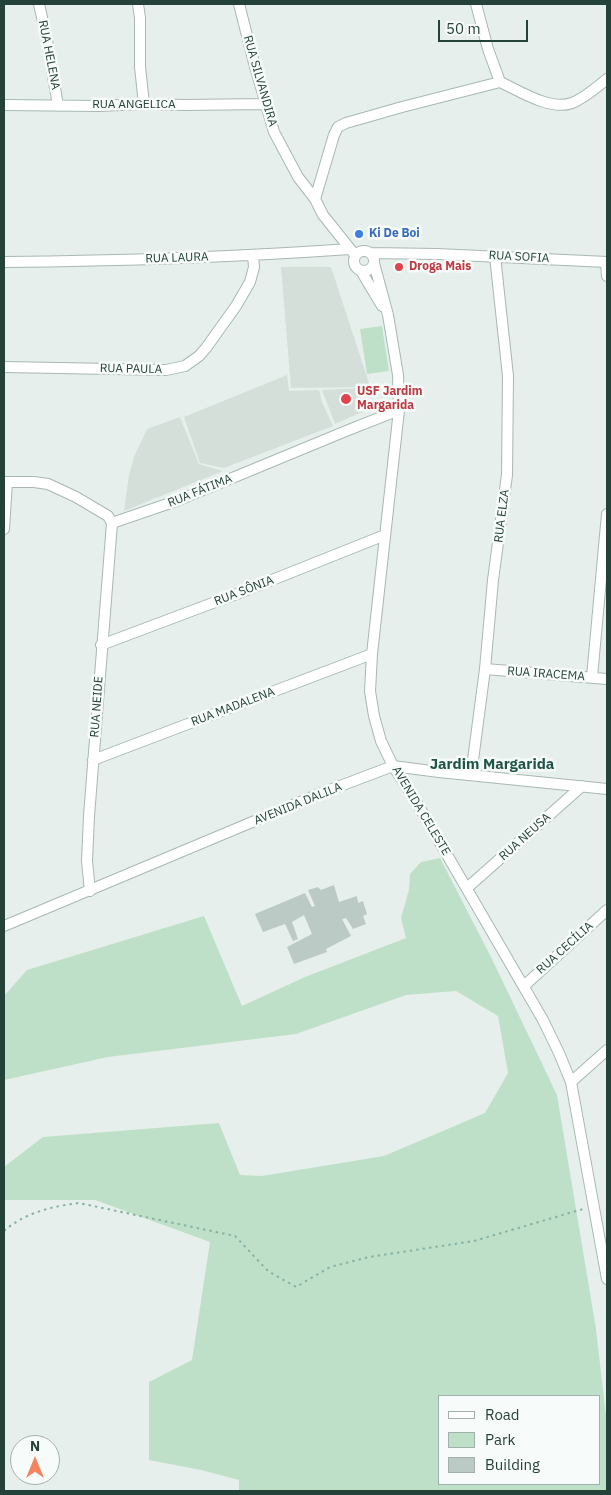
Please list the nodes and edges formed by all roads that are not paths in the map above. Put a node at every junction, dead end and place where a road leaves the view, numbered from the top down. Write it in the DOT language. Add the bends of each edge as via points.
graph roads {
  1 [pos="38,4"];
  2 [pos="138,4"];
  3 [pos="239,4"];
  4 [pos="476,4"];
  5 [pos="607,79"];
  6 [pos="500,82"];
  7 [pos="144,104"];
  8 [pos="265,104"];
  9 [pos="4,105"];
  10 [pos="58,106"];
  11 [pos="315,199"];
  12 [pos="353,252"];
  13 [pos="253,256"];
  14 [pos="495,256"];
  15 [pos="373,258"];
  16 [pos="4,262"];
  17 [pos="607,262"];
  18 [pos="361,271"];
  19 [pos="607,276"];
  20 [pos="388,315"];
  21 [pos="4,367"];
  22 [pos="399,410"];
  23 [pos="5,482"];
  24 [pos="607,514"];
  25 [pos="112,523"];
  26 [pos="4,529"];
  27 [pos="385,535"];
  28 [pos="101,645"];
  29 [pos="372,654"];
  30 [pos="485,669"];
  31 [pos="592,677"];
  32 [pos="607,679"];
  33 [pos="93,760"];
  34 [pos="393,766"];
  35 [pos="472,775"];
  36 [pos="582,786"];
  37 [pos="607,789"];
  38 [pos="467,888"];
  39 [pos="90,891"];
  40 [pos="607,910"];
  41 [pos="4,926"];
  42 [pos="524,986"];
  43 [pos="607,1050"];
  44 [pos="571,1082"];
  45 [pos="607,1279"];
  1 -- 10 [label="street, RUA HELENA"];
  2 -- 7 [label="street"];
  3 -- 8 [label="street, RUA SILVANDIRA"];
  4 -- 6 [label="street"];
  5 -- 6 [label="street" via="573,103 562,105 536,99"];
  6 -- 11 [label="street" via="346,122 338,127"];
  7 -- 8 [label="street, RUA ANGELICA"];
  7 -- 10 [label="street, RUA ANGELICA"];
  8 -- 11 [label="street, RUA SILVANDIRA" via="274,132 298,177"];
  9 -- 10 [label="street, RUA ANGELICA"];
  11 -- 12 [label="street, RUA SILVANDIRA"];
  12 -- 13 [label="street, RUA LAURA"];
  12 -- 15 [label="street" via="365,250"];
  12 -- 18 [label="street" via="354,265"];
  13 -- 16 [label="street, RUA LAURA"];
  13 -- 21 [label="street, RUA PAULA" via="250,282 236,306 199,356 185,366 166,370"];
  14 -- 15 [label="street, RUA SOFIA" via="437,254"];
  14 -- 17 [label="street, RUA SOFIA"];
  14 -- 30 [label="street, RUA ELZA" via="508,376 507,475"];
  15 -- 18 [label="street" via="370,269"];
  15 -- 20 [label="street, AVENIDA CELESTE"];
  17 -- 19 [label="street"];
  18 -- 20 [label="street, AVENIDA CELESTE"];
  20 -- 22 [label="street, AVENIDA CELESTE" via="398,375"];
  22 -- 25 [label="street, RUA FÁTIMA" via="179,500"];
  22 -- 27 [label="street, AVENIDA CELESTE"];
  23 -- 25 [label="street" via="48,484 108,516"];
  23 -- 26 [label="street"];
  24 -- 31 [label="street"];
  25 -- 28 [label="street, RUA NEIDE"];
  27 -- 28 [label="street, RUA SÔNIA"];
  27 -- 29 [label="street, AVENIDA CELESTE"];
  28 -- 33 [label="street, RUA NEIDE"];
  29 -- 33 [label="street, RUA MADALENA"];
  29 -- 34 [label="street, AVENIDA CELESTE" via="370,691 374,716"];
  30 -- 31 [label="street, RUA IRACEMA"];
  30 -- 35 [label="street, RUA ELZA"];
  31 -- 32 [label="street, RUA IRACEMA"];
  33 -- 39 [label="street, RUA NEIDE" via="87,844"];
  34 -- 35 [label="street, AVENIDA DALILA"];
  34 -- 38 [label="street, AVENIDA CELESTE"];
  34 -- 39 [label="street, AVENIDA DALILA"];
  35 -- 36 [label="street, AVENIDA DALILA"];
  36 -- 37 [label="street, AVENIDA DALILA"];
  36 -- 38 [label="street, RUA NEUSA"];
  38 -- 42 [label="street, AVENIDA CELESTE"];
  39 -- 41 [label="street, AVENIDA DALILA"];
  40 -- 42 [label="street, RUA CECÍLIA"];
  42 -- 44 [label="street, AVENIDA CELESTE"];
  43 -- 44 [label="street"];
  44 -- 45 [label="street, AVENIDA CELESTE"];
}
